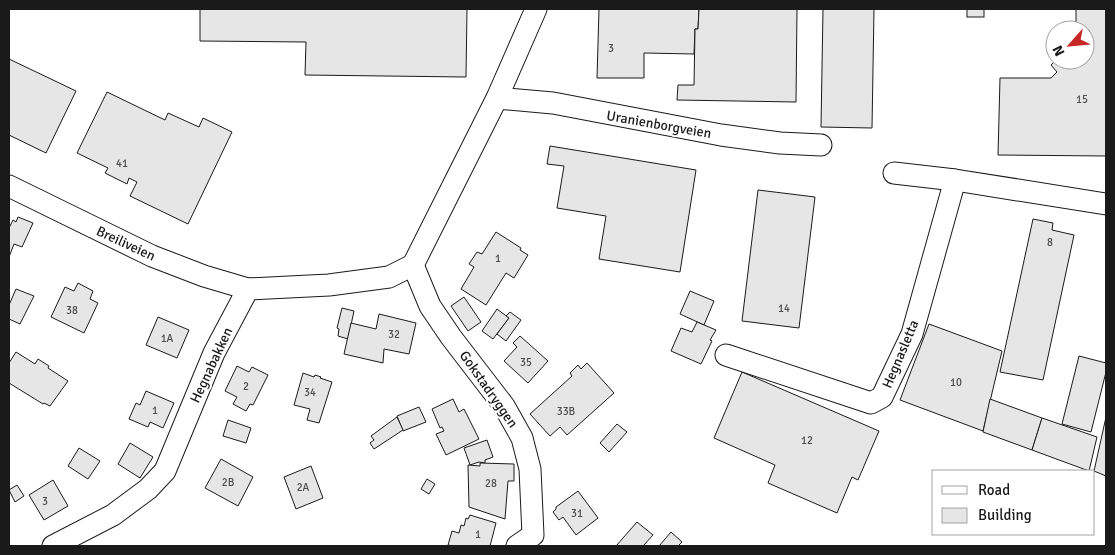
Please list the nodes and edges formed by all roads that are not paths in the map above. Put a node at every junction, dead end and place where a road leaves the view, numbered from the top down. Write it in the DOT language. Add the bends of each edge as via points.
graph roads {
  1 [pos="536,9"];
  2 [pos="497,98"];
  3 [pos="821,145"];
  4 [pos="894,172"];
  5 [pos="955,180"];
  6 [pos="9,186"];
  7 [pos="1106,204"];
  8 [pos="412,266"];
  9 [pos="248,289"];
  10 [pos="726,355"];
  11 [pos="531,542"];
  12 [pos="53,546"];
  1 -- 2 [label="street"];
  2 -- 3 [label="street, Uranienborgveien" via="553,103 721,135"];
  2 -- 8 [label="street"];
  4 -- 5 [label="street"];
  5 -- 7 [label="street"];
  5 -- 10 [label="street, Hegnasletta" via="912,334 882,397 871,403"];
  6 -- 9 [label="street, Breiliveien" via="152,256"];
  8 -- 9 [label="street" via="389,277 329,285"];
  8 -- 11 [label="street, Gokstadryggen" via="430,306 504,406 522,438 530,469"];
  9 -- 12 [label="street, Hegnabakken" via="214,353 165,471 113,515"];
}
